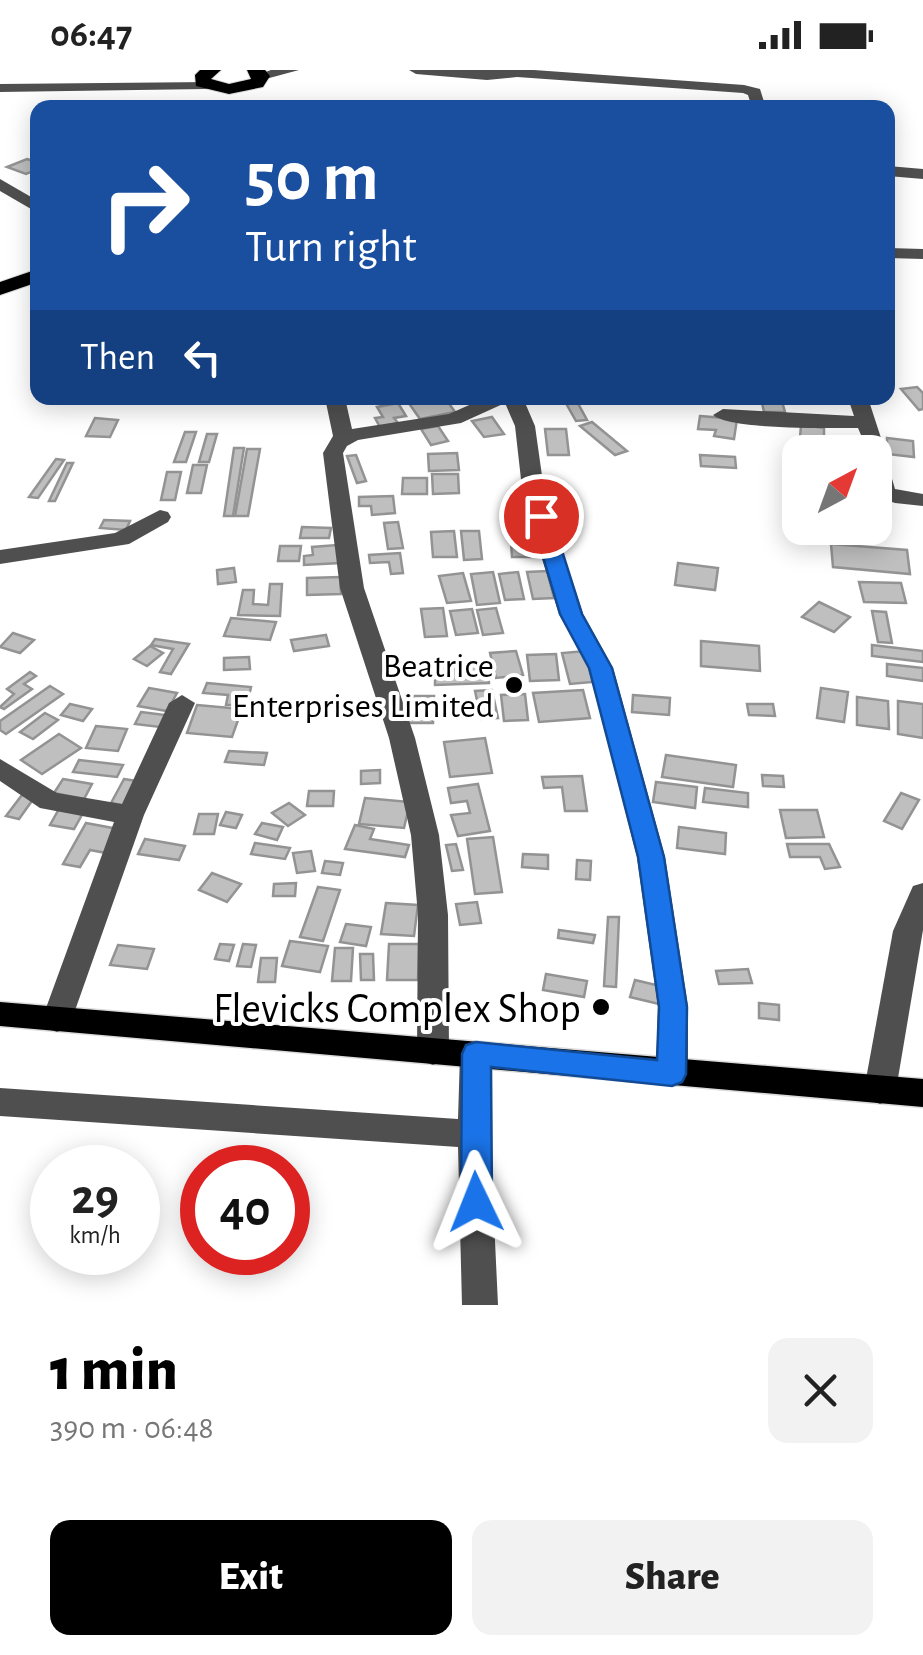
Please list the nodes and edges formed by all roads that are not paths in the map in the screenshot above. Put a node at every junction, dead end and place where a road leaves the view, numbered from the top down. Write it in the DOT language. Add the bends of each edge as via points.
graph roads {
  1 [pos="287,70"];
  2 [pos="416,70"];
  3 [pos="255,77"];
  4 [pos="213,81"];
  5 [pos="0,88"];
  6 [pos="758,100"];
  7 [pos="895,172"];
  8 [pos="923,174"];
  9 [pos="0,184"];
  10 [pos="0,199"];
  11 [pos="30,204"];
  12 [pos="30,205"];
  13 [pos="895,253"];
  14 [pos="923,254"];
  15 [pos="30,277"];
  16 [pos="0,289"];
  17 [pos="30,292"];
  18 [pos="0,304"];
  19 [pos="337,405"];
  20 [pos="485,405"];
  21 [pos="516,405"];
  22 [pos="860,405"];
  23 [pos="723,414"];
  24 [pos="866,422"];
  25 [pos="870,435"];
  26 [pos="344,438"];
  27 [pos="892,496"];
  28 [pos="923,500"];
  29 [pos="160,517"];
  30 [pos="0,557"];
  31 [pos="182,703"];
  32 [pos="0,768"];
  33 [pos="130,815"];
  34 [pos="923,894"];
  35 [pos="0,1014"];
  36 [pos="57,1019"];
  37 [pos="434,1052"];
  38 [pos="476,1054"];
  39 [pos="672,1074"];
  40 [pos="880,1090"];
  41 [pos="923,1093"];
  42 [pos="0,1102"];
  43 [pos="474,1134"];
  44 [pos="480,1305"];
  1 -- 3 [label="street"];
  2 -- 6 [label="street" via="738,88 755,92"];
  3 -- 4 [label="highway"];
  4 -- 5 [label="street"];
  7 -- 8 [label="street"];
  9 -- 11 [label="street"];
  10 -- 12 [label="street"];
  13 -- 14 [label="street"];
  15 -- 16 [label="highway"];
  17 -- 18 [label="highway"];
  19 -- 26 [label="street"];
  20 -- 26 [label="street" via="454,419"];
  21 -- 39 [label="street" via="534,497 571,614 600,668 651,857 673,1007"];
  22 -- 24 [label="street"];
  23 -- 24 [label="street"];
  24 -- 25 [label="street"];
  26 -- 37 [label="street" via="333,453 352,588 426,835"];
  27 -- 28 [label="street"];
  29 -- 30 [label="street" via="121,539"];
  31 -- 33 [label="street"];
  32 -- 33 [label="street" via="50,801"];
  33 -- 36 [label="street"];
  34 -- 40 [label="street" via="908,931"];
  35 -- 36 [label="main road"];
  36 -- 37 [label="main road"];
  37 -- 38 [label="main road"];
  38 -- 39 [label="main road"];
  38 -- 43 [label="street"];
  39 -- 40 [label="main road"];
  40 -- 41 [label="main road"];
  42 -- 43 [label="street"];
  43 -- 44 [label="street"];
}
